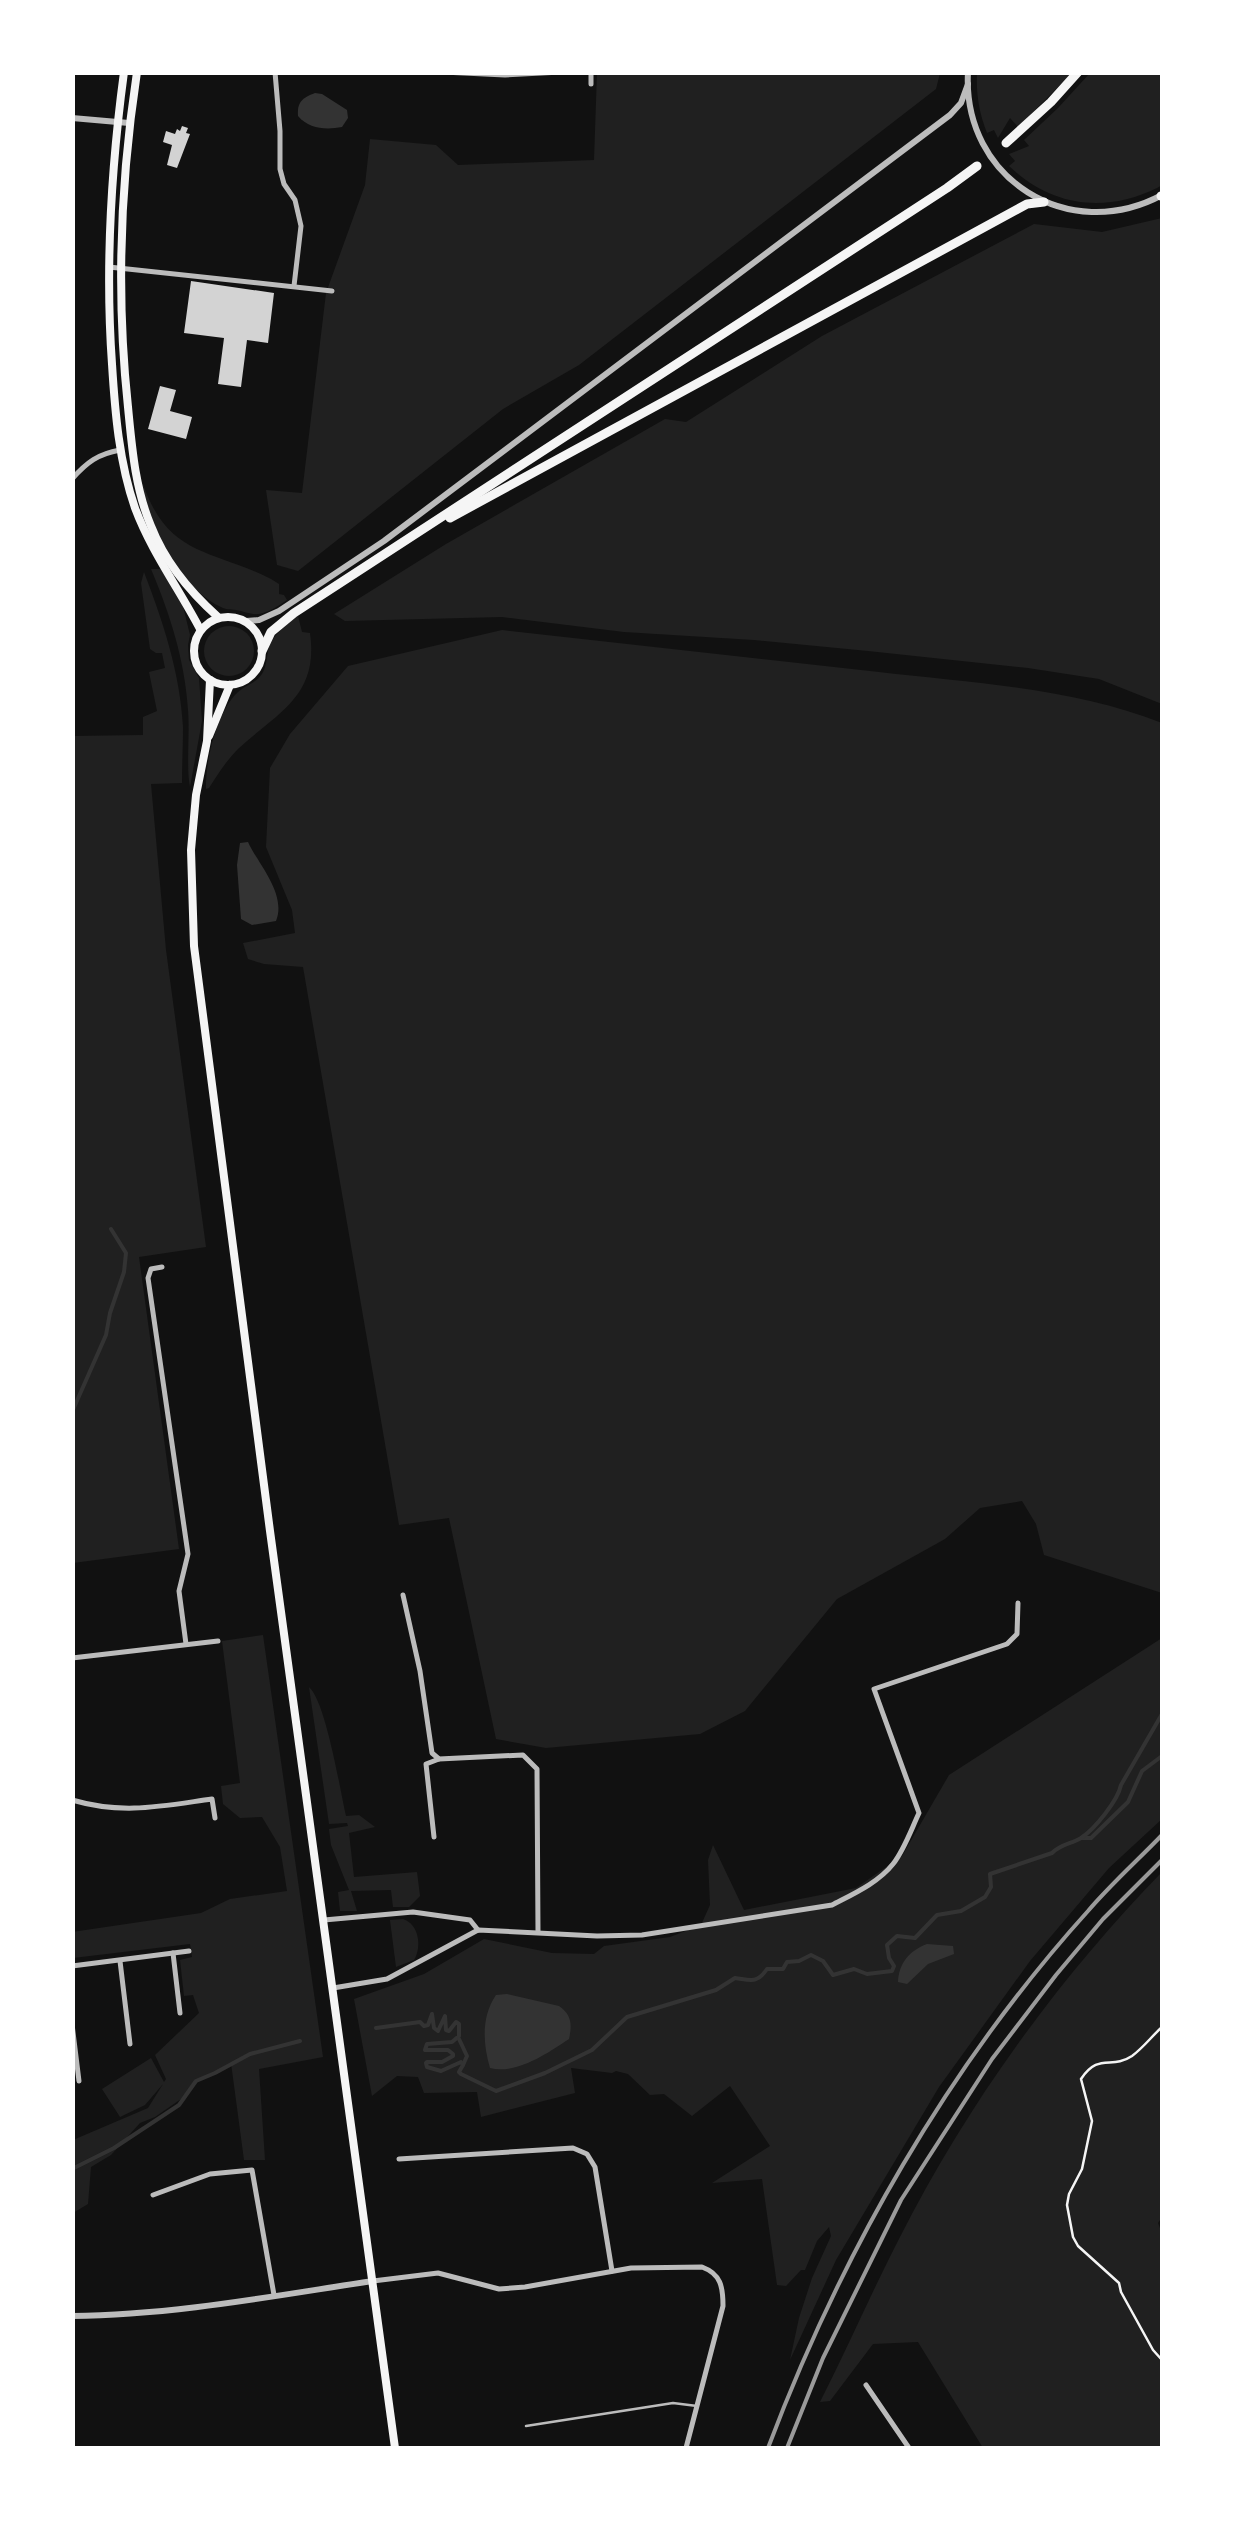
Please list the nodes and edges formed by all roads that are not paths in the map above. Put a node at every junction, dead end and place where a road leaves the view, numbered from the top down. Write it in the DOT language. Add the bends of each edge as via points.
graph roads {
  1 [pos="124,72"];
  2 [pos="137,72"];
  3 [pos="275,72"];
  4 [pos="443,72"];
  5 [pos="561,72"];
  6 [pos="591,72"];
  7 [pos="968,72"];
  8 [pos="1078,72"];
  9 [pos="592,84"];
  10 [pos="968,84"];
  11 [pos="72,118"];
  12 [pos="118,122"];
  13 [pos="129,123"];
  14 [pos="1006,143"];
  15 [pos="976,166"];
  16 [pos="1162,196"];
  17 [pos="1044,202"];
  18 [pos="109,267"];
  19 [pos="120,268"];
  20 [pos="294,286"];
  21 [pos="332,291"];
  22 [pos="132,448"];
  23 [pos="120,450"];
  24 [pos="72,479"];
  25 [pos="390,550"];
  26 [pos="218,617"];
  27 [pos="246,621"];
  28 [pos="200,629"];
  29 [pos="262,651"];
  30 [pos="210,680"];
  31 [pos="230,685"];
  32 [pos="206,741"];
  33 [pos="162,1267"];
  34 [pos="403,1594"];
  35 [pos="1018,1603"];
  36 [pos="218,1641"];
  37 [pos="186,1644"];
  38 [pos="72,1658"];
  39 [pos="439,1759"];
  40 [pos="72,1800"];
  41 [pos="215,1818"];
  42 [pos="434,1837"];
  43 [pos="324,1920"];
  44 [pos="478,1930"];
  45 [pos="538,1932"];
  46 [pos="189,1951"];
  47 [pos="173,1953"];
  48 [pos="120,1961"];
  49 [pos="72,1966"];
  50 [pos="333,1988"];
  51 [pos="180,2013"];
  52 [pos="72,2024"];
  53 [pos="130,2044"];
  54 [pos="78,2081"];
  55 [pos="399,2159"];
  56 [pos="153,2195"];
  57 [pos="612,2271"];
  58 [pos="372,2281"];
  59 [pos="274,2296"];
  60 [pos="72,2316"];
  61 [pos="866,2386"];
  62 [pos="698,2406"];
  63 [pos="526,2426"];
  64 [pos="395,2448"];
  65 [pos="686,2448"];
  66 [pos="909,2448"];
  1 -- 12 [label="main road"];
  2 -- 13 [label="main road"];
  3 -- 20 [label="street" via="280,169 301,226"];
  4 -- 5 [label="street"];
  6 -- 9 [label="street"];
  7 -- 10 [label="street"];
  8 -- 14 [label="highway"];
  10 -- 17 [label="street" via="985,148 1010,180"];
  10 -- 27 [label="street" via="950,116 384,541 278,610"];
  11 -- 12 [label="street"];
  12 -- 13 [label="street"];
  12 -- 18 [label="main road"];
  13 -- 19 [label="main road"];
  15 -- 25 [label="highway"];
  16 -- 17 [label="street" via="1109,212"];
  17 -- 25 [label="highway" via="1026,204"];
  18 -- 19 [label="street"];
  18 -- 23 [label="main road"];
  19 -- 20 [label="street"];
  19 -- 22 [label="main road"];
  20 -- 21 [label="street"];
  22 -- 23 [label="main road"];
  22 -- 26 [label="main road" via="152,529 184,582"];
  23 -- 24 [label="street" via="97,456"];
  23 -- 28 [label="main road" via="149,540"];
  25 -- 29 [label="highway" via="277,626"];
  26 -- 27 [label="main road"];
  26 -- 28 [label="main road"];
  27 -- 29 [label="main road"];
  28 -- 30 [label="main road" via="194,657"];
  29 -- 31 [label="main road" via="253,674"];
  30 -- 31 [label="main road"];
  30 -- 32 [label="main road"];
  31 -- 32 [label="main road"];
  32 -- 43 [label="main road" via="191,850 194,946"];
  33 -- 37 [label="street" via="151,1268 148,1278 188,1554 179,1591"];
  34 -- 39 [label="street" via="432,1752"];
  35 -- 45 [label="street" via="1017,1634 1007,1644 874,1689 919,1813 894,1863 877,1880 832,1905 664,1933"];
  36 -- 37 [label="street"];
  37 -- 38 [label="street"];
  39 -- 42 [label="street" via="426,1764"];
  39 -- 45 [label="street" via="523,1755 537,1769"];
  40 -- 41 [label="street" via="138,1810 212,1799"];
  43 -- 44 [label="street" via="413,1912 470,1920"];
  43 -- 50 [label="main road"];
  44 -- 45 [label="street"];
  44 -- 50 [label="street" via="386,1979"];
  46 -- 47 [label="street"];
  47 -- 48 [label="street"];
  47 -- 51 [label="street"];
  48 -- 49 [label="street"];
  48 -- 53 [label="street"];
  50 -- 58 [label="main road"];
  52 -- 54 [label="street"];
  55 -- 57 [label="street" via="580,2150 592,2159"];
  56 -- 59 [label="street" via="210,2174 252,2170"];
  57 -- 58 [label="street" via="512,2288 438,2273"];
  57 -- 62 [label="street" via="702,2267 721,2281 722,2307"];
  58 -- 59 [label="street"];
  58 -- 64 [label="main road"];
  59 -- 60 [label="street" via="146,2314"];
  61 -- 66 [label="street"];
  62 -- 63 [label="lane" via="673,2403"];
  62 -- 65 [label="street"];
}
